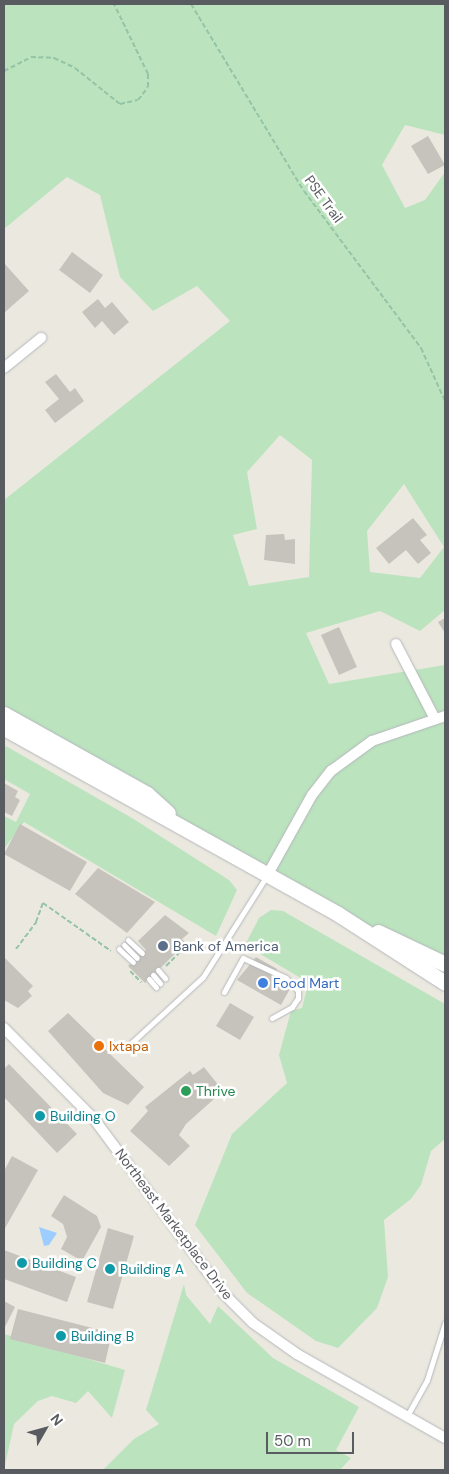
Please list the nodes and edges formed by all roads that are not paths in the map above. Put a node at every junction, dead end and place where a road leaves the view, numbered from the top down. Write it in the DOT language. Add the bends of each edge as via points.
graph roads {
  1 [pos="41,338"];
  2 [pos="4,368"];
  3 [pos="396,644"];
  4 [pos="4,714"];
  5 [pos="445,716"];
  6 [pos="434,717"];
  7 [pos="4,728"];
  8 [pos="182,825"];
  9 [pos="268,874"];
  10 [pos="338,914"];
  11 [pos="128,940"];
  12 [pos="122,947"];
  13 [pos="142,953"];
  14 [pos="135,960"];
  15 [pos="445,964"];
  16 [pos="159,971"];
  17 [pos="151,978"];
  18 [pos="165,978"];
  19 [pos="445,982"];
  20 [pos="158,985"];
  21 [pos="224,992"];
  22 [pos="272,1018"];
  23 [pos="4,1028"];
  24 [pos="130,1045"];
  25 [pos="445,1323"];
  26 [pos="407,1417"];
  27 [pos="445,1438"];
  1 -- 2 [label="street"];
  3 -- 6 [label="street"];
  4 -- 8 [label="main road" via="146,794"];
  5 -- 6 [label="street"];
  6 -- 9 [label="street" via="372,741 331,771 312,795"];
  7 -- 8 [label="main road"];
  8 -- 9 [label="main road"];
  9 -- 10 [label="main road"];
  9 -- 24 [label="lane" via="208,970"];
  10 -- 15 [label="main road"];
  10 -- 19 [label="main road"];
  11 -- 13 [label="lane"];
  12 -- 14 [label="lane"];
  16 -- 18 [label="lane"];
  17 -- 20 [label="lane"];
  21 -- 22 [label="lane" via="243,958 286,978 298,991 298,998 292,1007"];
  23 -- 26 [label="street, Northeast Marketplace Drive" via="94,1120 224,1294 253,1323 297,1354"];
  25 -- 26 [label="lane" via="427,1380"];
  26 -- 27 [label="street, Northeast Marketplace Drive"];
}
